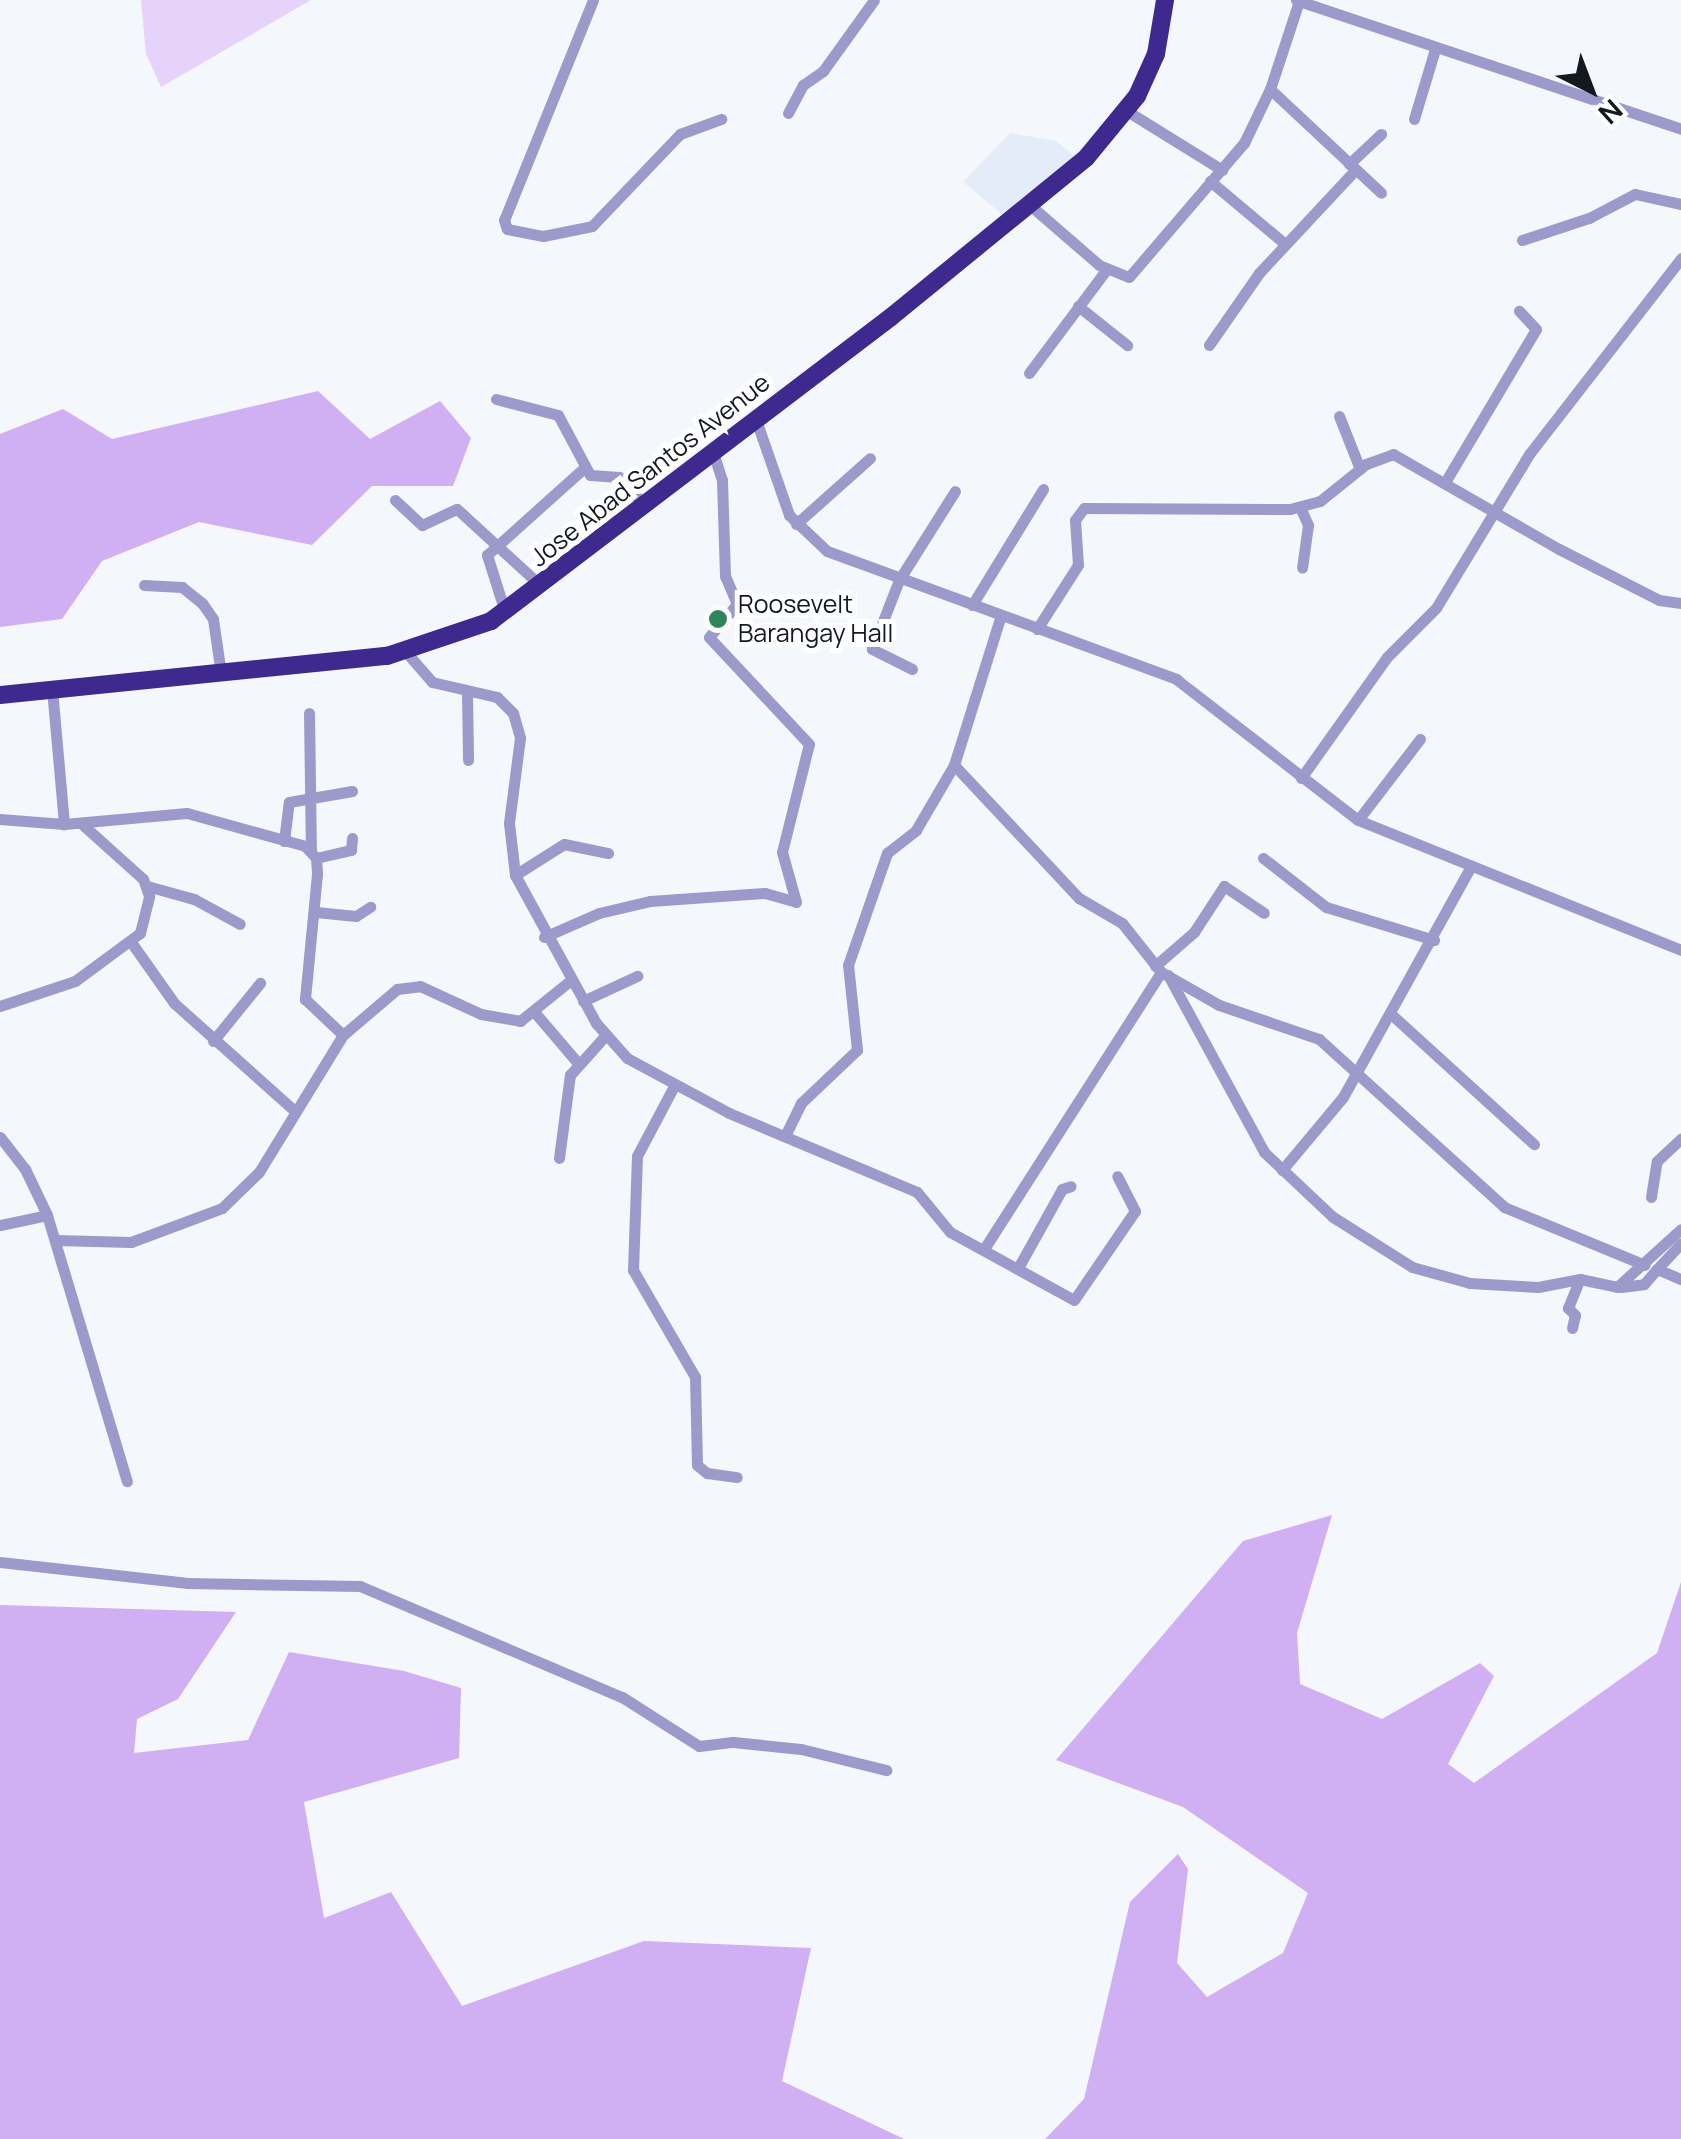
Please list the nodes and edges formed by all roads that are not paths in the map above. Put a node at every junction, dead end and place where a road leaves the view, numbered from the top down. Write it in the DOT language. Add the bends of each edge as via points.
graph roads {
  1 [pos="593,0"];
  2 [pos="874,0"];
  3 [pos="1165,0"];
  4 [pos="1297,0"];
  5 [pos="1434,48"];
  6 [pos="1270,89"];
  7 [pos="1127,112"];
  8 [pos="788,113"];
  9 [pos="721,119"];
  10 [pos="1414,120"];
  11 [pos="1681,129"];
  12 [pos="1380,134"];
  13 [pos="1352,167"];
  14 [pos="1222,170"];
  15 [pos="1210,181"];
  16 [pos="1381,193"];
  17 [pos="1681,204"];
  18 [pos="1031,206"];
  19 [pos="1522,240"];
  20 [pos="1284,244"];
  21 [pos="1681,258"];
  22 [pos="1106,270"];
  23 [pos="1078,306"];
  24 [pos="1519,311"];
  25 [pos="1127,345"];
  26 [pos="1209,345"];
  27 [pos="1029,372"];
  28 [pos="496,399"];
  29 [pos="1339,416"];
  30 [pos="756,420"];
  31 [pos="713,453"];
  32 [pos="870,458"];
  33 [pos="585,467"];
  34 [pos="1360,468"];
  35 [pos="1447,480"];
  36 [pos="1043,489"];
  37 [pos="956,491"];
  38 [pos="395,500"];
  39 [pos="645,506"];
  40 [pos="1300,507"];
  41 [pos="1496,510"];
  42 [pos="796,524"];
  43 [pos="498,545"];
  44 [pos="1302,568"];
  45 [pos="899,580"];
  46 [pos="144,584"];
  47 [pos="540,586"];
  48 [pos="1681,603"];
  49 [pos="972,605"];
  50 [pos="505,612"];
  51 [pos="1001,615"];
  52 [pos="1037,630"];
  53 [pos="406,652"];
  54 [pos="912,669"];
  55 [pos="221,674"];
  56 [pos="52,689"];
  57 [pos="467,693"];
  58 [pos="0,695"];
  59 [pos="310,713"];
  60 [pos="1420,739"];
  61 [pos="468,760"];
  62 [pos="954,765"];
  63 [pos="1301,778"];
  64 [pos="352,791"];
  65 [pos="314,798"];
  66 [pos="0,819"];
  67 [pos="1358,820"];
  68 [pos="64,824"];
  69 [pos="82,824"];
  70 [pos="352,838"];
  71 [pos="284,841"];
  72 [pos="608,853"];
  73 [pos="314,854"];
  74 [pos="1263,858"];
  75 [pos="1472,866"];
  76 [pos="516,875"];
  77 [pos="147,886"];
  78 [pos="370,907"];
  79 [pos="316,912"];
  80 [pos="1264,913"];
  81 [pos="240,924"];
  82 [pos="544,937"];
  83 [pos="1434,940"];
  84 [pos="131,942"];
  85 [pos="1681,950"];
  86 [pos="1162,971"];
  87 [pos="638,976"];
  88 [pos="570,980"];
  89 [pos="260,983"];
  90 [pos="583,1001"];
  91 [pos="0,1006"];
  92 [pos="536,1014"];
  93 [pos="1392,1015"];
  94 [pos="343,1035"];
  95 [pos="605,1036"];
  96 [pos="212,1041"];
  97 [pos="577,1062"];
  98 [pos="1358,1071"];
  99 [pos="674,1086"];
  100 [pos="296,1111"];
  101 [pos="785,1136"];
  102 [pos="0,1137"];
  103 [pos="1681,1139"];
  104 [pos="1534,1144"];
  105 [pos="559,1158"];
  106 [pos="1282,1170"];
  107 [pos="1116,1176"];
  108 [pos="1071,1186"];
  109 [pos="1651,1197"];
  110 [pos="46,1216"];
  111 [pos="0,1224"];
  112 [pos="1681,1229"];
  113 [pos="56,1240"];
  114 [pos="1681,1243"];
  115 [pos="984,1249"];
  116 [pos="1651,1267"];
  117 [pos="1018,1268"];
  118 [pos="1681,1278"];
  119 [pos="1580,1280"];
  120 [pos="1572,1328"];
  121 [pos="737,1477"];
  122 [pos="127,1481"];
  123 [pos="0,1562"];
  124 [pos="886,1770"];
  1 -- 9 [label="street" via="504,220 507,229 543,236 592,226 680,134"];
  2 -- 8 [label="street" via="823,71 803,85"];
  3 -- 7 [label="highway, Jose Abad Santos Avenue" via="1156,54"];
  4 -- 5 [label="street"];
  4 -- 6 [label="street"];
  5 -- 10 [label="street"];
  5 -- 11 [label="street"];
  6 -- 13 [label="street"];
  6 -- 14 [label="street" via="1244,144"];
  7 -- 14 [label="street"];
  7 -- 18 [label="highway, Jose Abad Santos Avenue"];
  12 -- 13 [label="street"];
  13 -- 16 [label="street"];
  13 -- 20 [label="street"];
  14 -- 15 [label="street"];
  15 -- 20 [label="street"];
  15 -- 22 [label="street" via="1129,277"];
  17 -- 19 [label="street" via="1635,194"];
  18 -- 22 [label="street"];
  18 -- 30 [label="highway, Jose Abad Santos Avenue"];
  20 -- 26 [label="street"];
  21 -- 41 [label="street" via="1540,439"];
  22 -- 23 [label="street"];
  23 -- 25 [label="street"];
  23 -- 27 [label="street"];
  24 -- 35 [label="street" via="1536,329"];
  28 -- 33 [label="street" via="558,415"];
  29 -- 34 [label="street"];
  30 -- 31 [label="highway, Jose Abad Santos Avenue"];
  30 -- 42 [label="street"];
  31 -- 39 [label="highway, Jose Abad Santos Avenue"];
  31 -- 82 [label="street" via="722,480 725,576 737,604 709,637 809,744 782,852 796,902 765,893 650,901 583,918"];
  32 -- 42 [label="street"];
  33 -- 39 [label="street" via="593,478 624,480"];
  33 -- 43 [label="street"];
  34 -- 35 [label="street" via="1393,454"];
  34 -- 40 [label="street" via="1330,495"];
  35 -- 41 [label="street"];
  36 -- 49 [label="street"];
  37 -- 45 [label="street"];
  38 -- 43 [label="street" via="422,526 454,508"];
  39 -- 47 [label="highway, Jose Abad Santos Avenue"];
  40 -- 44 [label="street" via="1308,525"];
  40 -- 52 [label="street" via="1084,508 1076,520 1078,566"];
  41 -- 48 [label="street" via="1659,600"];
  41 -- 63 [label="street" via="1436,608 1388,657"];
  42 -- 45 [label="street" via="827,552"];
  43 -- 47 [label="street"];
  43 -- 50 [label="street" via="488,563"];
  45 -- 49 [label="street"];
  45 -- 54 [label="street" via="873,653"];
  46 -- 55 [label="street" via="182,588 209,611"];
  47 -- 50 [label="highway, Jose Abad Santos Avenue"];
  49 -- 51 [label="street"];
  50 -- 53 [label="highway, Jose Abad Santos Avenue"];
  51 -- 52 [label="street"];
  51 -- 62 [label="street"];
  52 -- 63 [label="street" via="1176,680"];
  53 -- 55 [label="highway, Jose Abad Santos Avenue"];
  53 -- 57 [label="street" via="420,675"];
  55 -- 56 [label="highway, Jose Abad Santos Avenue"];
  56 -- 58 [label="highway, Jose Abad Santos Avenue"];
  56 -- 68 [label="street"];
  57 -- 61 [label="street"];
  57 -- 76 [label="street" via="497,697 519,726 508,823"];
  59 -- 65 [label="street"];
  60 -- 67 [label="street"];
  62 -- 86 [label="street" via="1079,898 1122,922"];
  62 -- 101 [label="street" via="916,830 888,854 848,965 857,1050 802,1103"];
  63 -- 67 [label="street"];
  64 -- 65 [label="street"];
  65 -- 71 [label="street" via="289,802"];
  65 -- 73 [label="street"];
  66 -- 68 [label="street"];
  67 -- 75 [label="street"];
  68 -- 69 [label="street"];
  69 -- 71 [label="street" via="187,813"];
  69 -- 77 [label="street" via="121,853"];
  70 -- 73 [label="street" via="351,850"];
  71 -- 73 [label="street"];
  72 -- 76 [label="street" via="564,844"];
  73 -- 79 [label="street"];
  74 -- 83 [label="street" via="1326,907"];
  75 -- 83 [label="street"];
  75 -- 85 [label="street"];
  76 -- 82 [label="street"];
  77 -- 81 [label="street" via="194,898"];
  77 -- 84 [label="street" via="145,918"];
  78 -- 79 [label="street" via="356,916"];
  79 -- 94 [label="street" via="305,999"];
  80 -- 86 [label="street" via="1224,886"];
  82 -- 88 [label="street"];
  83 -- 93 [label="street"];
  84 -- 91 [label="street" via="75,981"];
  84 -- 96 [label="street" via="165,993"];
  86 -- 98 [label="street" via="1219,1005 1319,1039"];
  86 -- 106 [label="street" via="1234,1088 1255,1140"];
  86 -- 115 [label="street"];
  87 -- 90 [label="street"];
  88 -- 90 [label="street"];
  88 -- 92 [label="street"];
  89 -- 96 [label="street"];
  90 -- 95 [label="street"];
  92 -- 94 [label="street" via="496,1019 410,985 388,995"];
  92 -- 97 [label="street"];
  93 -- 98 [label="street"];
  93 -- 104 [label="street"];
  94 -- 100 [label="street"];
  95 -- 97 [label="street"];
  95 -- 99 [label="street"];
  96 -- 100 [label="street"];
  97 -- 105 [label="street"];
  98 -- 106 [label="street"];
  98 -- 116 [label="street" via="1504,1207"];
  99 -- 101 [label="street"];
  99 -- 121 [label="street" via="636,1156 633,1270 695,1377 697,1465 707,1474"];
  100 -- 113 [label="street" via="247,1188 222,1208 132,1242"];
  101 -- 115 [label="street" via="917,1192 943,1227"];
  102 -- 110 [label="street" via="25,1168"];
  103 -- 109 [label="street" via="1657,1161"];
  106 -- 119 [label="street" via="1333,1217 1433,1276 1538,1286"];
  107 -- 117 [label="street" via="1136,1211 1078,1300"];
  108 -- 117 [label="street" via="1062,1189"];
  110 -- 111 [label="street"];
  110 -- 113 [label="street"];
  112 -- 116 [label="street"];
  113 -- 122 [label="street"];
  114 -- 116 [label="street"];
  115 -- 117 [label="street"];
  116 -- 118 [label="street"];
  116 -- 119 [label="street" via="1617,1287"];
  119 -- 120 [label="street" via="1568,1308 1575,1314"];
  123 -- 124 [label="street" via="188,1582 360,1586 622,1697 699,1746 801,1749"];
}
